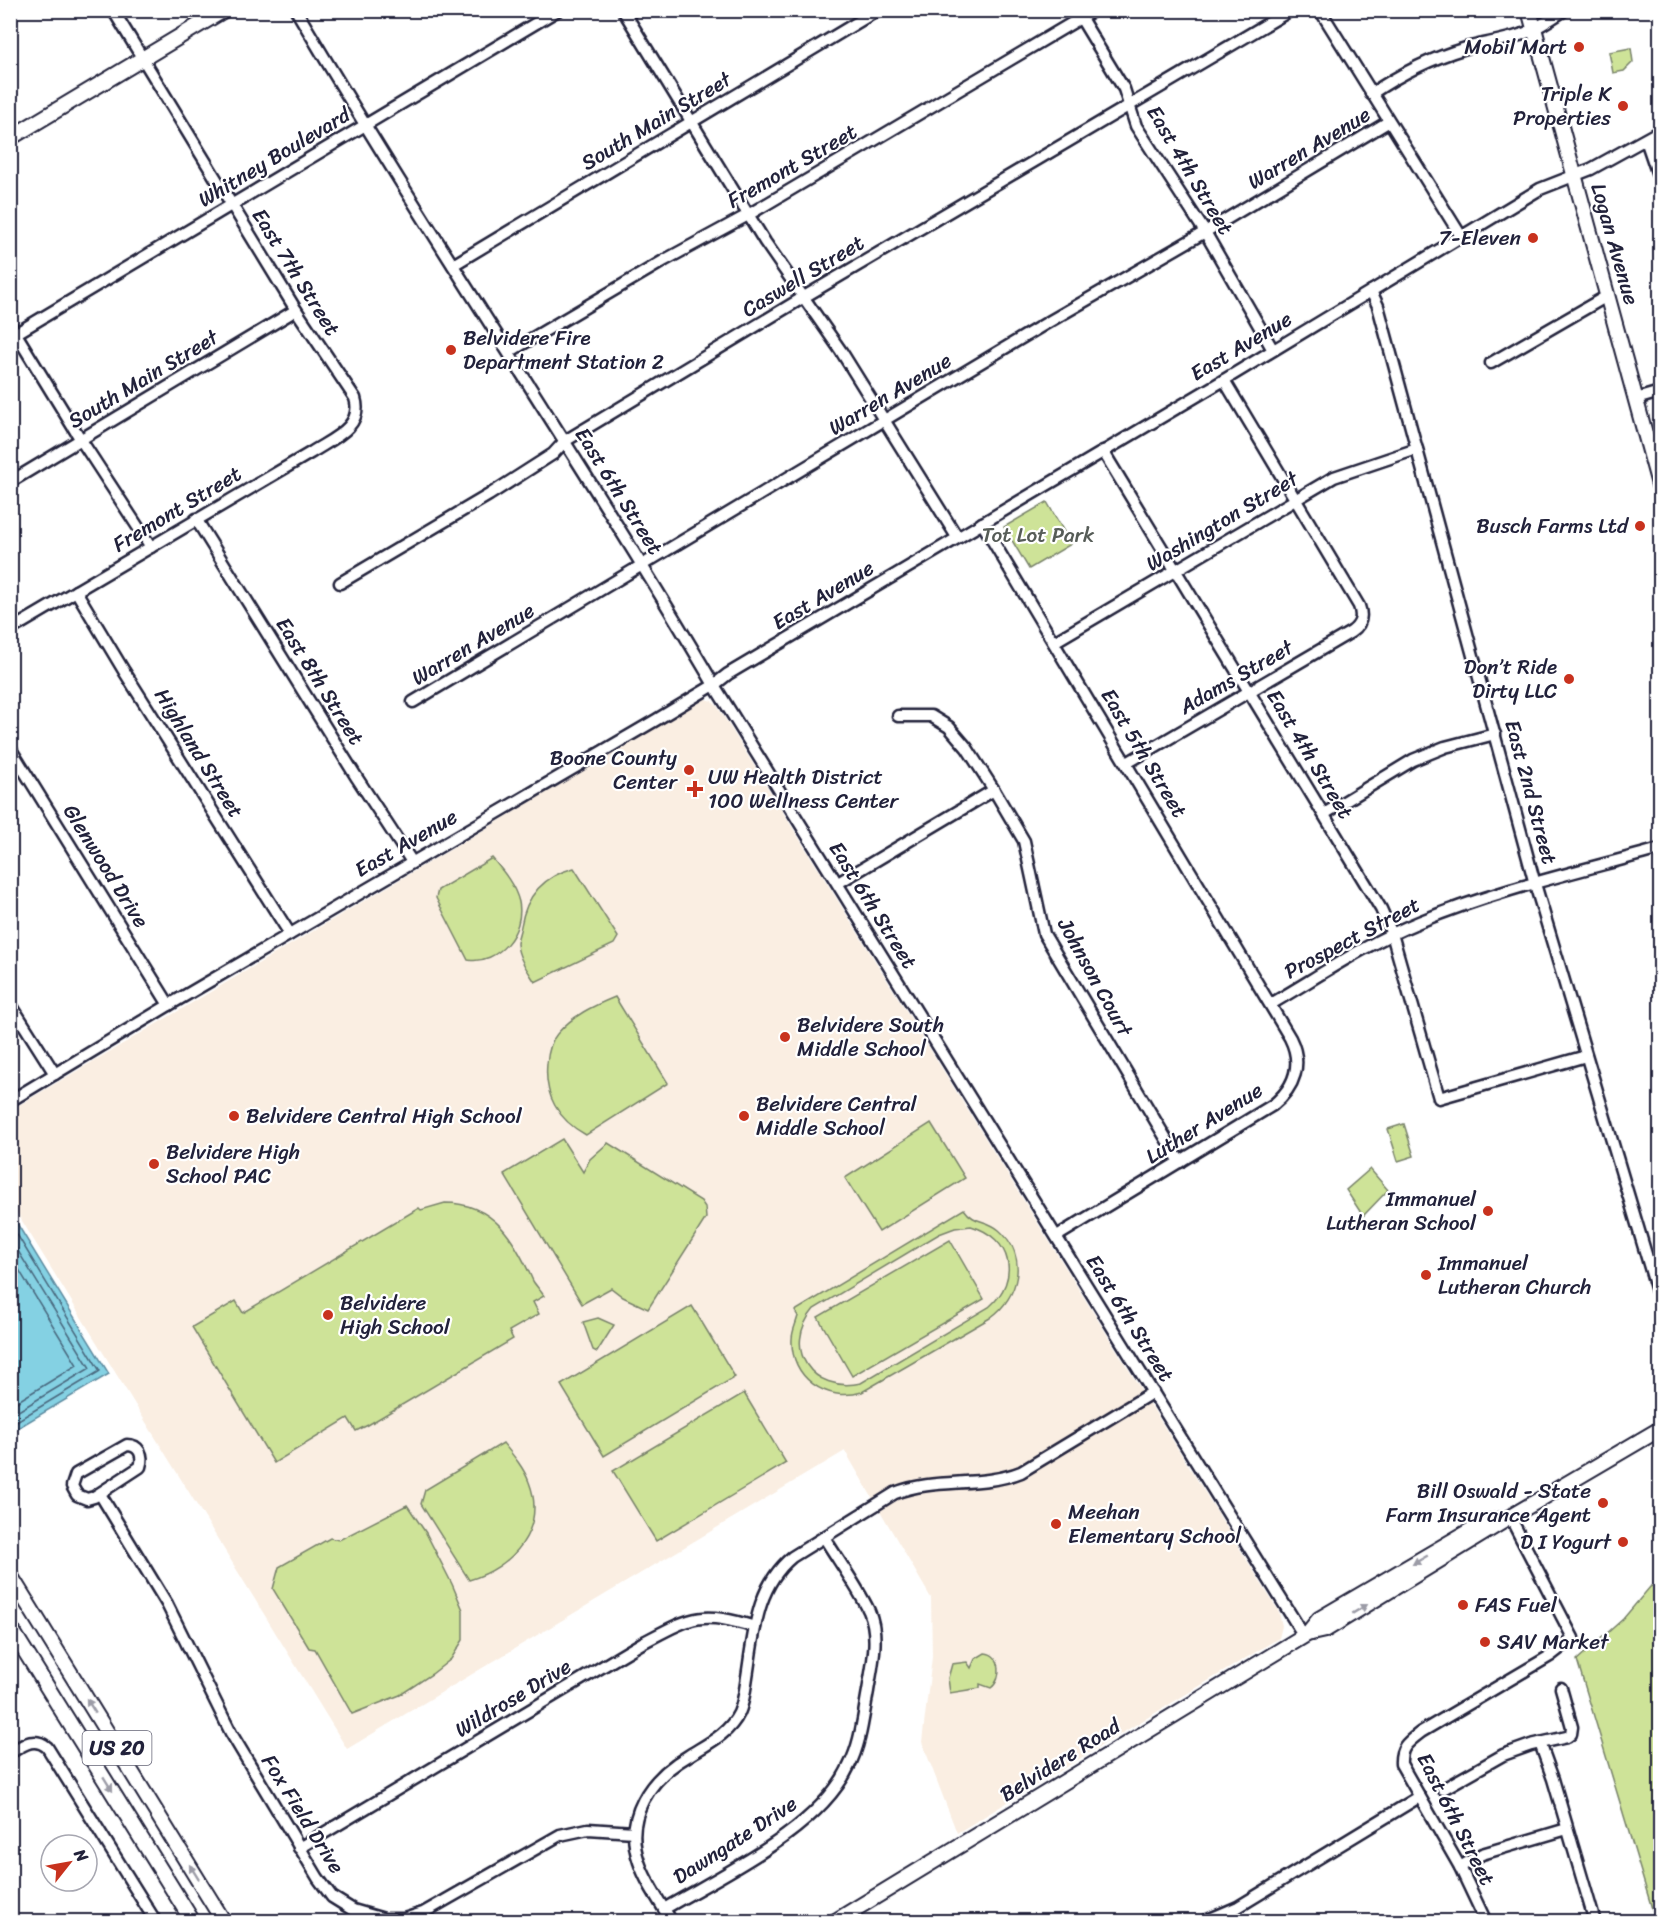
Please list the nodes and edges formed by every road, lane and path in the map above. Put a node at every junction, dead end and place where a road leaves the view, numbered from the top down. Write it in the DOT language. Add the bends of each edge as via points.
graph roads {
  1 [pos="113,10"];
  2 [pos="224,10"];
  3 [pos="296,10"];
  4 [pos="558,10"];
  5 [pos="623,10"];
  6 [pos="878,10"];
  7 [pos="1094,10"];
  8 [pos="1291,10"];
  9 [pos="1320,10"];
  10 [pos="1529,10"];
  11 [pos="1564,10"];
  12 [pos="1078,14"];
  13 [pos="1534,29"];
  14 [pos="143,59"];
  15 [pos="1371,94"];
  16 [pos="1130,105"];
  17 [pos="693,122"];
  18 [pos="1388,122"];
  19 [pos="364,127"];
  20 [pos="1660,131"];
  21 [pos="10,138"];
  22 [pos="1646,140"];
  23 [pos="1574,177"];
  24 [pos="1660,181"];
  25 [pos="231,205"];
  26 [pos="748,215"];
  27 [pos="1205,232"];
  28 [pos="1461,236"];
  29 [pos="453,265"];
  30 [pos="1371,291"];
  31 [pos="1607,296"];
  32 [pos="804,297"];
  33 [pos="296,310"];
  34 [pos="12,332"];
  35 [pos="1273,350"];
  36 [pos="509,352"];
  37 [pos="1491,363"];
  38 [pos="1224,380"];
  39 [pos="1660,392"];
  40 [pos="1636,399"];
  41 [pos="356,414"];
  42 [pos="884,421"];
  43 [pos="81,440"];
  44 [pos="566,441"];
  45 [pos="1417,449"];
  46 [pos="1103,451"];
  47 [pos="10,483"];
  48 [pos="1660,488"];
  49 [pos="1295,500"];
  50 [pos="196,519"];
  51 [pos="982,523"];
  52 [pos="957,537"];
  53 [pos="151,547"];
  54 [pos="642,564"];
  55 [pos="1177,571"];
  56 [pos="340,583"];
  57 [pos="76,591"];
  58 [pos="10,630"];
  59 [pos="1054,642"];
  60 [pos="714,685"];
  61 [pos="1249,691"];
  62 [pos="413,702"];
  63 [pos="898,716"];
  64 [pos="1495,734"];
  65 [pos="10,748"];
  66 [pos="1128,763"];
  67 [pos="994,790"];
  68 [pos="1324,814"];
  69 [pos="1660,849"];
  70 [pos="412,862"];
  71 [pos="838,884"];
  72 [pos="1535,884"];
  73 [pos="291,934"];
  74 [pos="1392,934"];
  75 [pos="10,1003"];
  76 [pos="1270,1004"];
  77 [pos="169,1005"];
  78 [pos="1586,1056"];
  79 [pos="55,1074"];
  80 [pos="10,1101"];
  81 [pos="1180,1162"];
  82 [pos="1057,1236"];
  83 [pos="1660,1301"];
  84 [pos="1153,1392"];
  85 [pos="1660,1429"];
  86 [pos="100,1494"];
  87 [pos="1510,1517"];
  88 [pos="824,1537"];
  89 [pos="10,1575"];
  90 [pos="10,1627"];
  91 [pos="755,1627"];
  92 [pos="1306,1635"];
  93 [pos="1561,1688"];
  94 [pos="1540,1743"];
  95 [pos="10,1753"];
  96 [pos="1443,1790"];
  97 [pos="1419,1797"];
  98 [pos="1567,1829"];
  99 [pos="634,1832"];
  100 [pos="299,1848"];
  101 [pos="1460,1867"];
  102 [pos="664,1909"];
  103 [pos="156,1922"];
  104 [pos="193,1922"];
  105 [pos="224,1922"];
  106 [pos="672,1922"];
  107 [pos="834,1922"];
  108 [pos="1203,1922"];
  109 [pos="1486,1922"];
  110 [pos="1595,1922"];
  1 -- 14 [label="street, East 7th Street"];
  2 -- 14 [label="main road"];
  3 -- 19 [label="street, East 6th Street"];
  4 -- 19 [label="street, Whitney Boulevard"];
  5 -- 17 [label="street"];
  6 -- 17 [label="street, South Main Street"];
  7 -- 12 [label="street, Fremont Street"];
  8 -- 16 [label="street, Caswell Street"];
  9 -- 15 [label="street"];
  10 -- 13 [label="main road, Logan Avenue"];
  11 -- 13 [label="street, Warren Avenue"];
  12 -- 16 [label="street, East 4th Street"];
  12 -- 26 [label="street, Fremont Street"];
  13 -- 15 [label="street, Warren Avenue" via="1435,59"];
  13 -- 23 [label="main road, Logan Avenue"];
  14 -- 21 [label="main road"];
  14 -- 25 [label="street, East 7th Street"];
  15 -- 18 [label="street"];
  16 -- 27 [label="street, East 4th Street" via="1136,126"];
  16 -- 32 [label="street, Caswell Street"];
  17 -- 26 [label="street"];
  17 -- 29 [label="street, South Main Street"];
  18 -- 27 [label="street, Warren Avenue"];
  18 -- 28 [label="street"];
  19 -- 25 [label="street, Whitney Boulevard"];
  19 -- 29 [label="street, East 6th Street"];
  20 -- 22 [label="street, East Avenue"];
  22 -- 23 [label="street, East Avenue"];
  22 -- 24 [label="street"];
  23 -- 28 [label="street, East Avenue" via="1540,189"];
  23 -- 31 [label="main road, Logan Avenue"];
  25 -- 33 [label="street, East 7th Street"];
  25 -- 34 [label="street, Whitney Boulevard"];
  26 -- 32 [label="street"];
  26 -- 36 [label="street, Fremont Street"];
  27 -- 35 [label="street, East 4th Street"];
  27 -- 42 [label="street, Warren Avenue"];
  28 -- 30 [label="street, East Avenue"];
  29 -- 36 [label="street, East 6th Street"];
  30 -- 35 [label="street, East Avenue"];
  30 -- 45 [label="street, East 2nd Street"];
  31 -- 37 [label="street"];
  31 -- 40 [label="main road, Logan Avenue"];
  32 -- 42 [label="street"];
  32 -- 44 [label="street, Caswell Street"];
  33 -- 41 [label="street, East 7th Street" via="355,398"];
  33 -- 43 [label="street, South Main Street"];
  34 -- 43 [label="street"];
  35 -- 38 [label="street, East Avenue"];
  36 -- 44 [label="street, East 6th Street"];
  38 -- 46 [label="street, East Avenue"];
  38 -- 49 [label="street"];
  39 -- 40 [label="street"];
  40 -- 48 [label="main road, Logan Avenue"];
  41 -- 50 [label="street, Fremont Street" via="345,431"];
  42 -- 52 [label="street"];
  42 -- 54 [label="street, Warren Avenue"];
  43 -- 47 [label="street, South Main Street"];
  43 -- 53 [label="street"];
  44 -- 54 [label="street, East 6th Street"];
  44 -- 56 [label="street, Caswell Street" via="553,454 498,489"];
  45 -- 49 [label="street, Washington Street" via="1334,477"];
  45 -- 64 [label="street, East 2nd Street"];
  46 -- 51 [label="street, East Avenue"];
  46 -- 55 [label="street, East 4th Street"];
  49 -- 55 [label="street, Washington Street"];
  49 -- 61 [label="street, Adams Street" via="1359,606 1361,621 1352,632"];
  50 -- 53 [label="street, Fremont Street"];
  50 -- 70 [label="street, East 8th Street"];
  51 -- 52 [label="street, East Avenue"];
  51 -- 59 [label="street, East 5th Street"];
  52 -- 60 [label="street, East Avenue"];
  53 -- 57 [label="street, Fremont Street"];
  54 -- 60 [label="street, East 6th Street"];
  54 -- 62 [label="street, Warren Avenue"];
  55 -- 59 [label="street, Washington Street"];
  55 -- 61 [label="street, East 4th Street"];
  57 -- 58 [label="street, Fremont Street"];
  57 -- 73 [label="street, Highland Street"];
  59 -- 66 [label="street, East 5th Street"];
  60 -- 70 [label="street, East Avenue"];
  60 -- 71 [label="street, East 6th Street"];
  61 -- 66 [label="street, Adams Street"];
  61 -- 68 [label="street, East 4th Street"];
  63 -- 67 [label="street, Johnson Court" via="931,716 949,727"];
  64 -- 68 [label="street" via="1413,760"];
  64 -- 72 [label="street, East 2nd Street"];
  65 -- 77 [label="street, Glenwood Drive"];
  66 -- 76 [label="street, East 5th Street"];
  67 -- 71 [label="street"];
  67 -- 81 [label="street, Johnson Court" via="1024,841 1044,934"];
  68 -- 74 [label="street, East 4th Street"];
  69 -- 72 [label="street, Prospect Street"];
  70 -- 73 [label="street, East Avenue"];
  71 -- 82 [label="street, East 6th Street"];
  72 -- 74 [label="street, Prospect Street" via="1420,921"];
  72 -- 78 [label="street, East 2nd Street"];
  73 -- 77 [label="street, East Avenue"];
  74 -- 76 [label="street, Prospect Street"];
  74 -- 78 [label="street, East 4th Street" via="1439,1098"];
  75 -- 79 [label="street"];
  76 -- 81 [label="street, Luther Avenue" via="1294,1045 1296,1070 1291,1086 1273,1105"];
  77 -- 79 [label="street, East Avenue"];
  78 -- 83 [label="street, East 2nd Street"];
  79 -- 80 [label="street, East Avenue"];
  81 -- 82 [label="street, Luther Avenue"];
  82 -- 84 [label="street, East 6th Street"];
  84 -- 88 [label="street" via="1021,1472 1001,1478 914,1486"];
  84 -- 92 [label="street, East 6th Street"];
  85 -- 87 [label="main road, Belvidere Road"];
  86 -- 86 [label="street" via="140,1467 142,1456 136,1447 122,1446 76,1474 72,1486 77,1495 87,1499"];
  86 -- 100 [label="street, Fox Field Drive" via="167,1604 231,1733"];
  87 -- 92 [label="main road, Belvidere Road" via="1325,1630"];
  87 -- 97 [label="street, East 6th Street" via="1573,1638 1406,1743 1401,1764"];
  88 -- 91 [label="street" via="792,1557 773,1577"];
  88 -- 102 [label="street, Dawngate Drive" via="869,1611 875,1635 860,1739 850,1764 818,1808 792,1831"];
  105 -- 89 [label="main road, US 20, one-way"];
  90 -- 104 [label="main road, US 20, one-way"];
  91 -- 99 [label="street" via="743,1702 736,1719 725,1732 678,1762 654,1783 642,1802"];
  91 -- 100 [label="street, Wildrose Drive" via="715,1616 680,1623"];
  92 -- 107 [label="main road, Belvidere Road"];
  93 -- 94 [label="street" via="1571,1734"];
  94 -- 96 [label="street" via="1503,1755"];
  94 -- 98 [label="street"];
  95 -- 103 [label="street" via="33,1741 41,1741 47,1747"];
  97 -- 101 [label="street, East 6th Street"];
  97 -- 108 [label="street" via="1238,1907"];
  98 -- 101 [label="street" via="1482,1854"];
  98 -- 110 [label="street"];
  99 -- 100 [label="street, Fox Field Drive" via="588,1829 560,1835 423,1913 394,1920 342,1905 332,1897"];
  99 -- 102 [label="street" via="638,1861"];
  101 -- 109 [label="street, East 6th Street"];
  102 -- 106 [label="street"];
}
